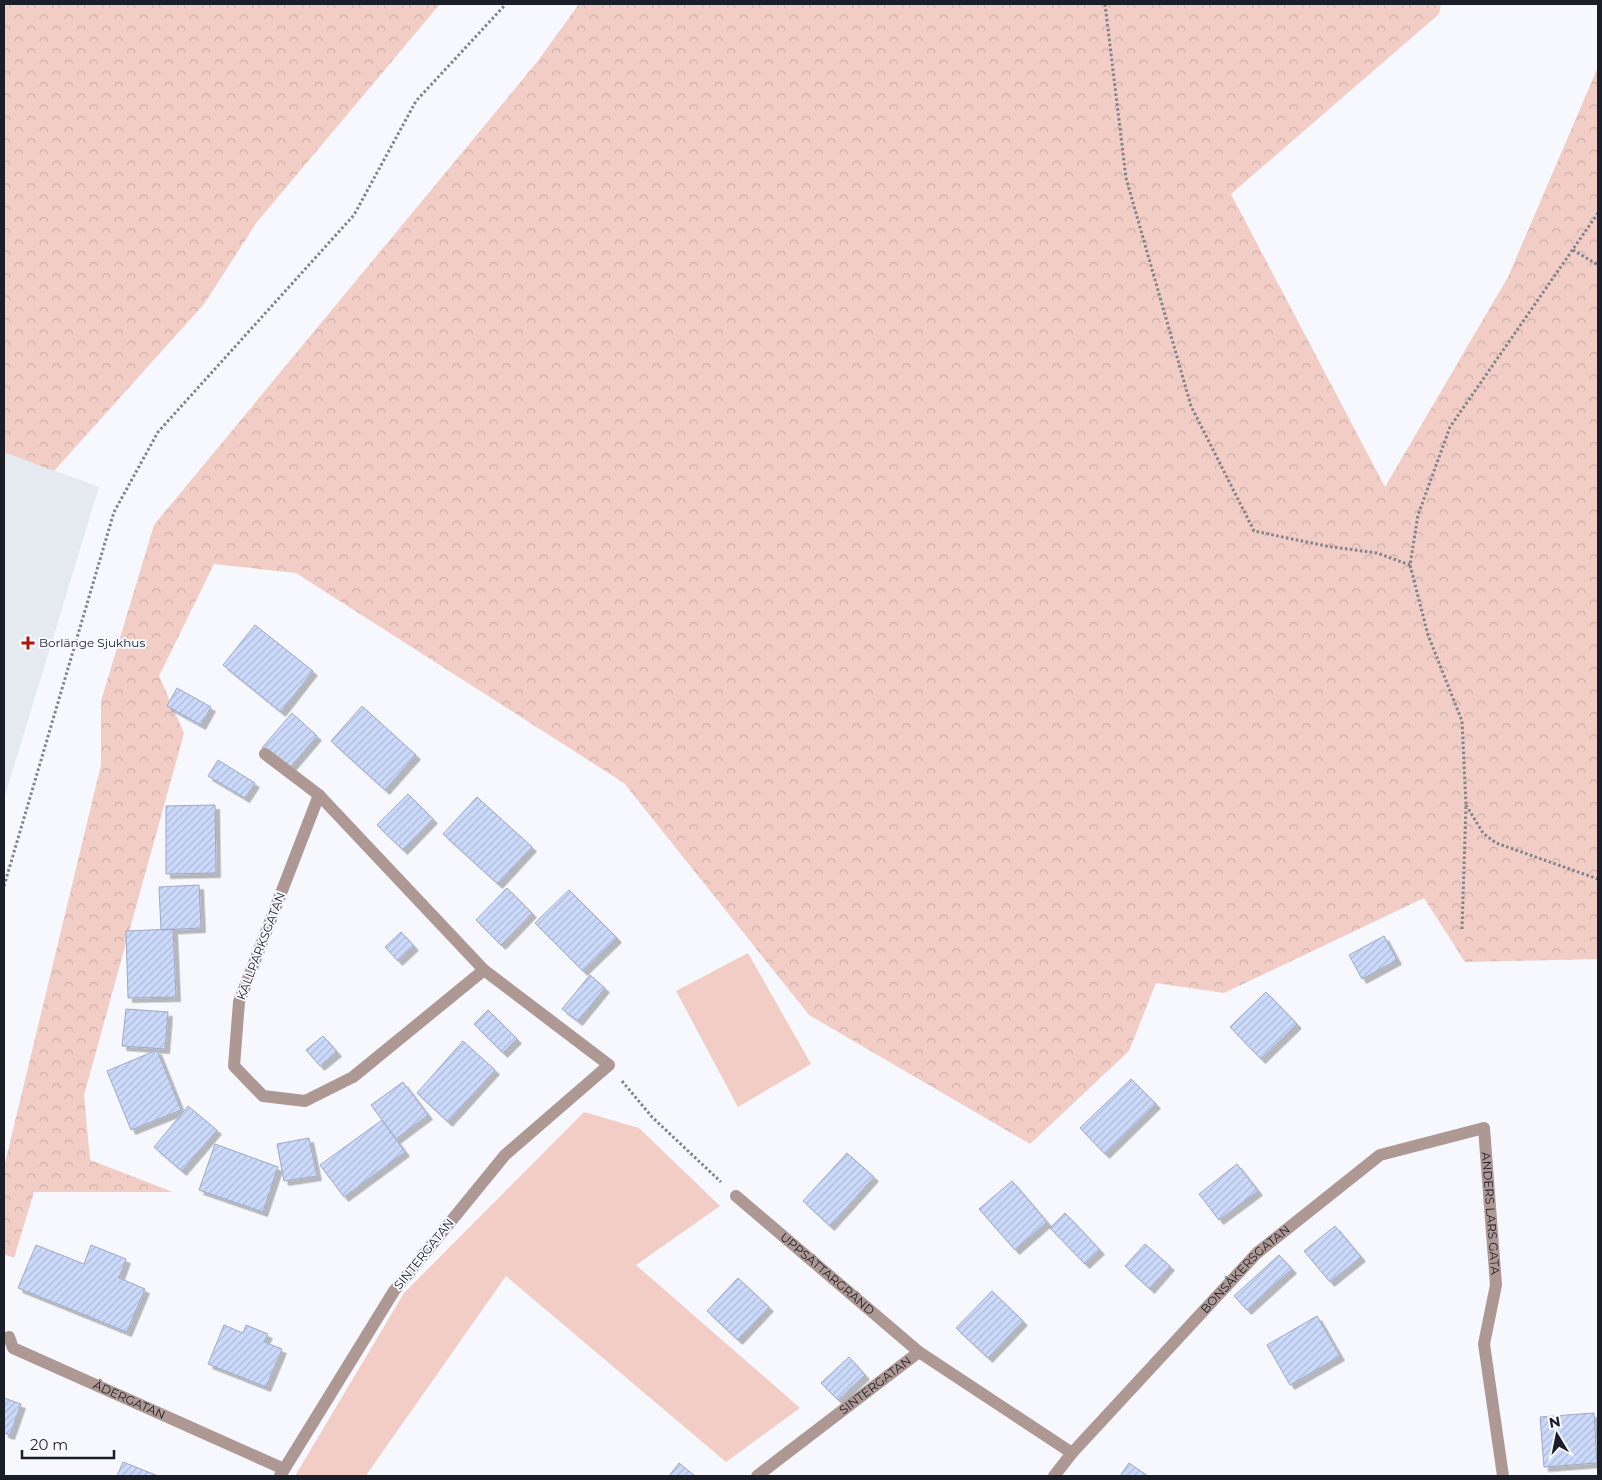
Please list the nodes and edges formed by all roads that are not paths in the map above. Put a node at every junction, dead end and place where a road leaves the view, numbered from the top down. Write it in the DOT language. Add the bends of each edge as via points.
graph roads {
  1 [pos="264,754"];
  2 [pos="319,795"];
  3 [pos="484,970"];
  4 [pos="1484,1128"];
  5 [pos="736,1196"];
  6 [pos="9,1336"];
  7 [pos="919,1352"];
  8 [pos="1072,1453"];
  9 [pos="282,1473"];
  10 [pos="757,1476"];
  11 [pos="1054,1476"];
  12 [pos="1503,1476"];
  1 -- 2 [label="street"];
  2 -- 3 [label="street"];
  2 -- 3 [label="street, KÄLLPARKSGATAN" via="239,1002 234,1066 263,1096 305,1101 353,1077"];
  3 -- 9 [label="street, SINTERGATAN" via="609,1065 505,1156 394,1291"];
  4 -- 8 [label="street, BONSÅKERSGATAN" via="1380,1155 1257,1253"];
  4 -- 12 [label="street, ANDERS LARS GATA" via="1496,1285 1484,1344"];
  5 -- 7 [label="street, UPPSÄTTARGRÄND"];
  6 -- 9 [label="street, ÅDERGATAN" via="13,1348"];
  7 -- 8 [label="street, SINTERGATAN"];
  7 -- 10 [label="street, SINTERGATAN"];
  8 -- 11 [label="street, BONSÅKERSGATAN"];
}
